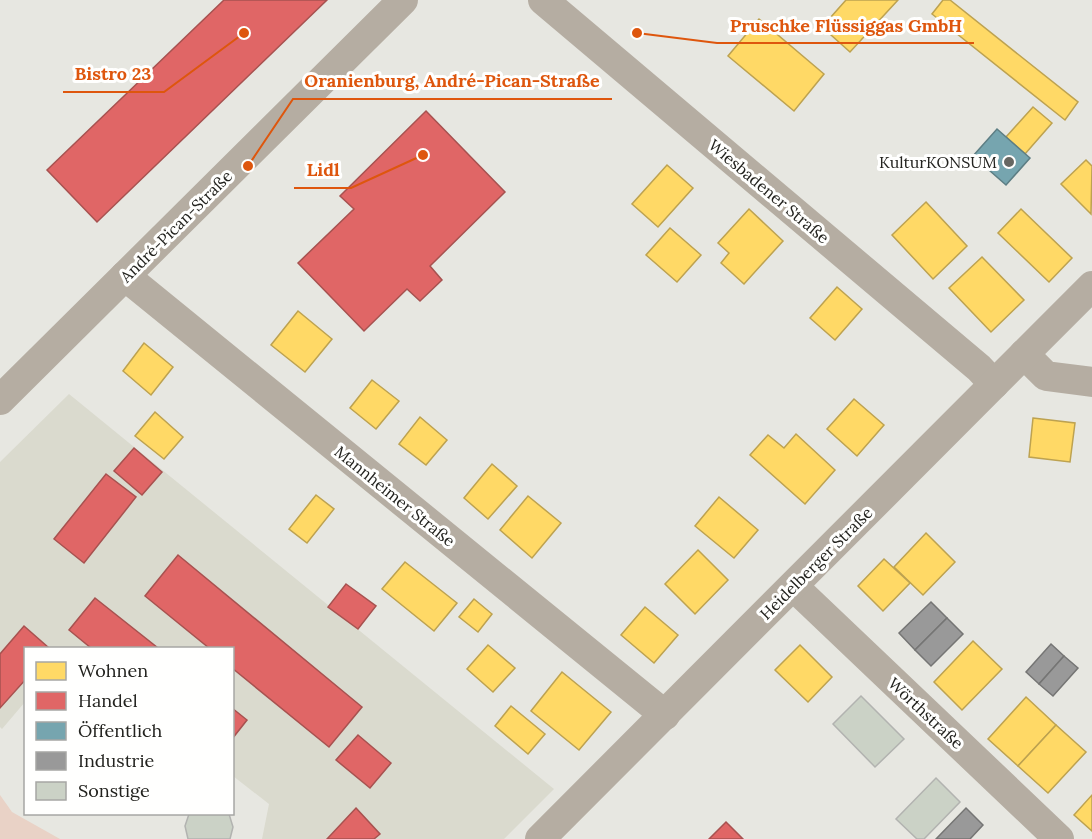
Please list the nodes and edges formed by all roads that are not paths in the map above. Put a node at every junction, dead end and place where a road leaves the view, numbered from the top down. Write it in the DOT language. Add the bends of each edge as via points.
graph roads {
  1 [pos="403,0"];
  2 [pos="543,0"];
  3 [pos="125,276"];
  4 [pos="1092,286"];
  5 [pos="1024,354"];
  6 [pos="1092,382"];
  7 [pos="994,384"];
  8 [pos="0,400"];
  9 [pos="793,586"];
  10 [pos="665,715"];
  11 [pos="540,839"];
  12 [pos="1059,839"];
  1 -- 3 [label="street, André-Pican-Straße"];
  2 -- 7 [label="street, Wiesbadener Straße"];
  3 -- 8 [label="street, André-Pican-Straße"];
  3 -- 10 [label="street, Mannheimer Straße"];
  4 -- 5 [label="street, Heidelberger Straße"];
  5 -- 6 [label="street" via="1046,376"];
  5 -- 7 [label="street, Heidelberger Straße"];
  7 -- 9 [label="street, Heidelberger Straße"];
  9 -- 10 [label="street, Heidelberger Straße"];
  9 -- 12 [label="street, Wörthstraße"];
  10 -- 11 [label="street, Heidelberger Straße"];
}
